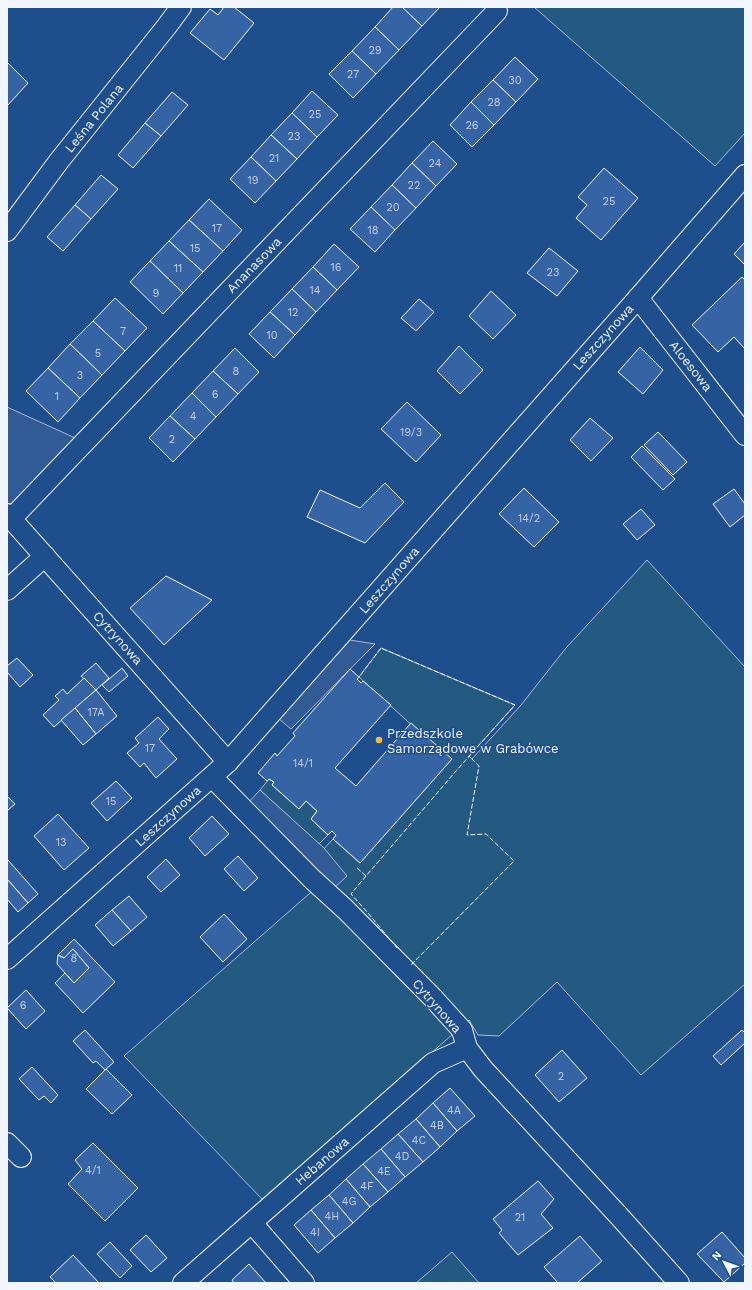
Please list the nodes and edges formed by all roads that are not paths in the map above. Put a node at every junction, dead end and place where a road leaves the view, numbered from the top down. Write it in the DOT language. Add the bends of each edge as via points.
graph roads {
  1 [pos="181,7"];
  2 [pos="497,11"];
  3 [pos="745,175"];
  4 [pos="7,231"];
  5 [pos="638,298"];
  6 [pos="745,435"];
  7 [pos="9,516"];
  8 [pos="45,556"];
  9 [pos="7,590"];
  10 [pos="228,762"];
  11 [pos="212,777"];
  12 [pos="7,959"];
  13 [pos="467,1048"];
  14 [pos="7,1143"];
  15 [pos="21,1158"];
  16 [pos="252,1222"];
  17 [pos="183,1283"];
  18 [pos="304,1283"];
  19 [pos="678,1283"];
  1 -- 4 [label="street, Leśna Polana"];
  2 -- 7 [label="street, Ananasowa"];
  3 -- 5 [label="street, Leszczynowa"];
  5 -- 6 [label="street, Aloesowa"];
  5 -- 10 [label="street, Leszczynowa"];
  7 -- 8 [label="street, Cytrynowa"];
  8 -- 9 [label="street"];
  8 -- 10 [label="street, Cytrynowa"];
  10 -- 11 [label="street, Leszczynowa"];
  11 -- 12 [label="street, Leszczynowa"];
  11 -- 13 [label="street, Cytrynowa" via="312,880 345,909 434,999 462,1030"];
  13 -- 16 [label="street, Hebanowa" via="433,1063"];
  13 -- 19 [label="street, Cytrynowa" via="482,1069"];
  14 -- 15 [label="street"];
  16 -- 17 [label="street, Hebanowa"];
  16 -- 18 [label="street"];
}
